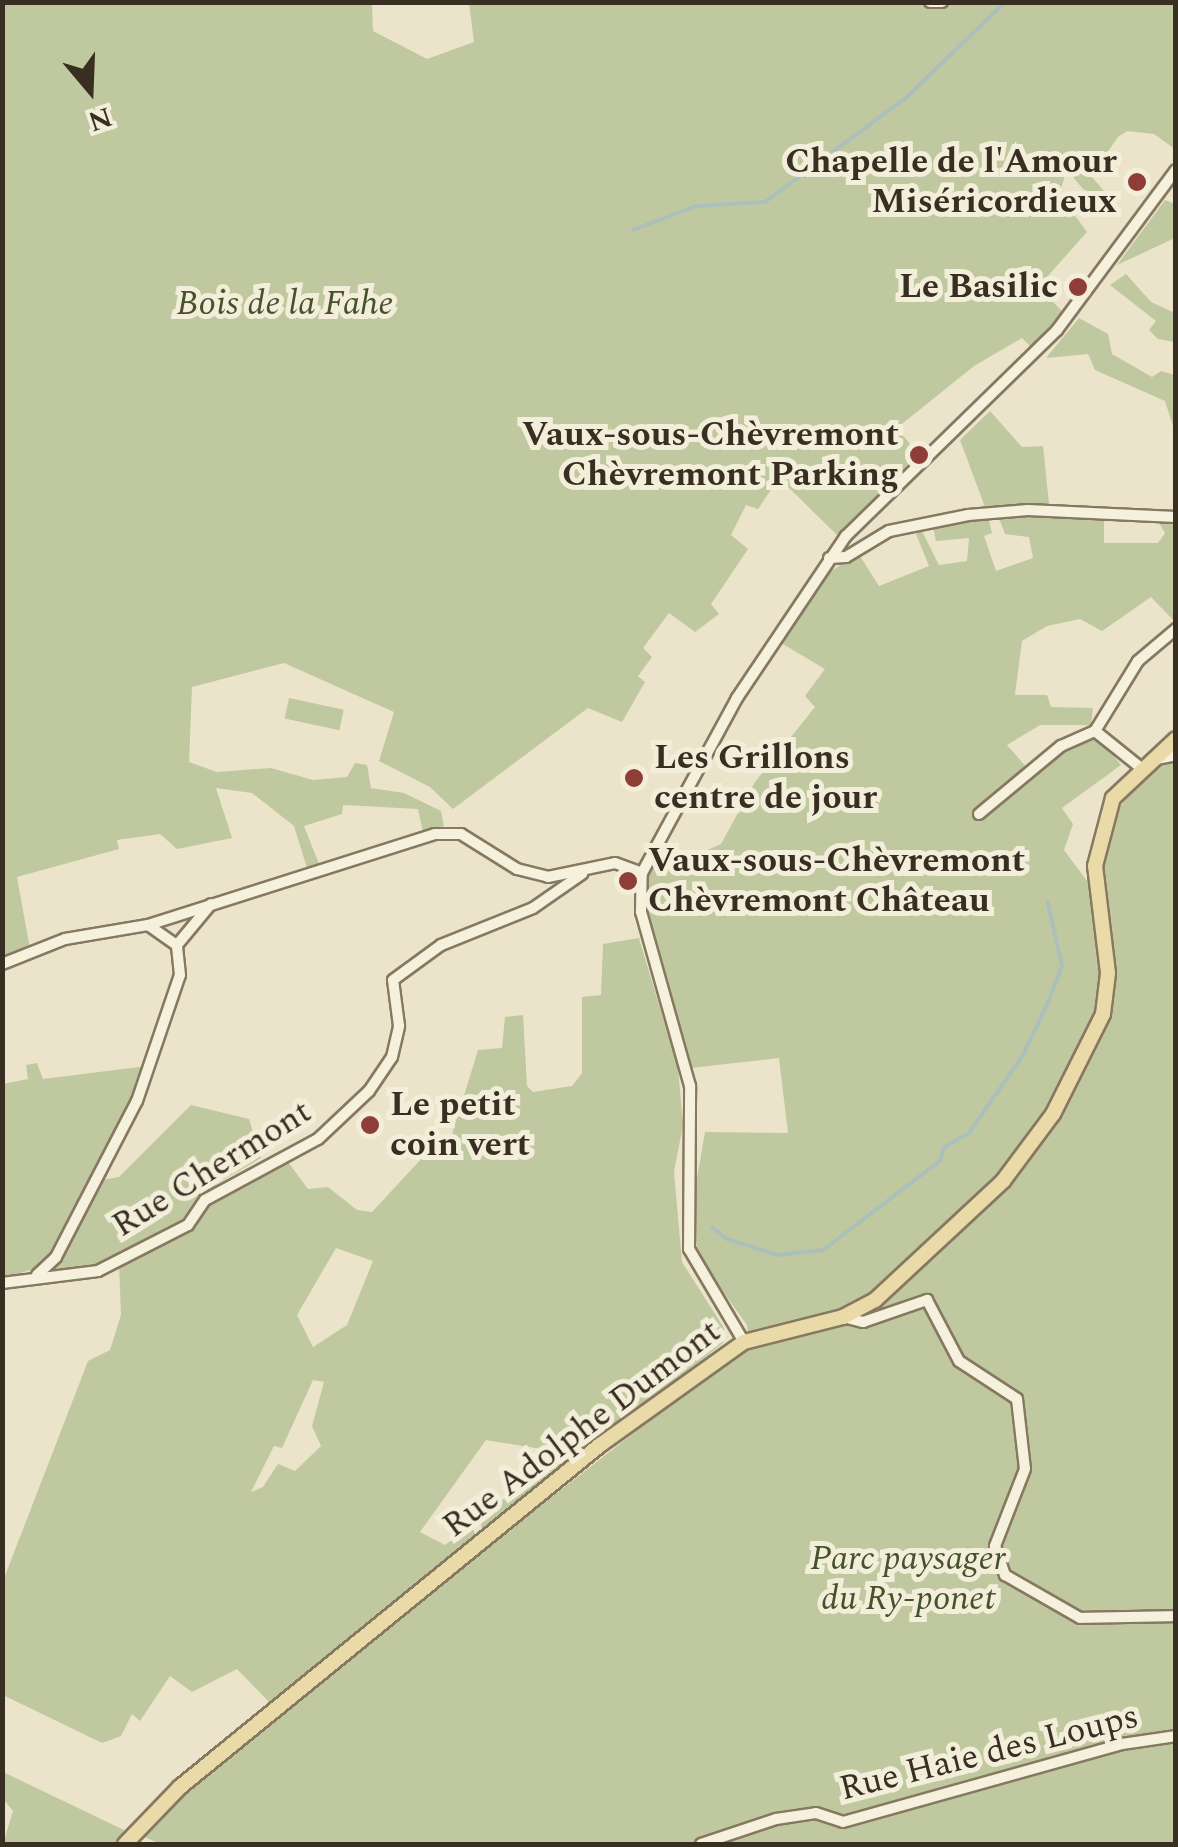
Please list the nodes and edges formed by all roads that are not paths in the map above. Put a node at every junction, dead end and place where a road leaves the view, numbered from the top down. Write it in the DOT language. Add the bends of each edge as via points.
graph roads {
  1 [pos="930,2"];
  2 [pos="942,2"];
  3 [pos="1176,170"];
  4 [pos="1176,517"];
  5 [pos="829,558"];
  6 [pos="1176,629"];
  7 [pos="1094,731"];
  8 [pos="1176,739"];
  9 [pos="1176,755"];
  10 [pos="1146,764"];
  11 [pos="980,814"];
  12 [pos="642,873"];
  13 [pos="582,874"];
  14 [pos="212,903"];
  15 [pos="148,924"];
  16 [pos="177,945"];
  17 [pos="5,964"];
  18 [pos="38,1275"];
  19 [pos="2,1283"];
  20 [pos="843,1317"];
  21 [pos="744,1342"];
  22 [pos="1176,1616"];
  23 [pos="1176,1736"];
  24 [pos="125,1844"];
  25 [pos="701,1844"];
  1 -- 2 [label="street"];
  3 -- 5 [label="street" via="1057,330"];
  4 -- 5 [label="street" via="1028,510 968,515 889,531 846,557"];
  5 -- 12 [label="street" via="737,698"];
  6 -- 7 [label="street" via="1138,661"];
  7 -- 10 [label="street"];
  7 -- 11 [label="street" via="1061,746"];
  8 -- 10 [label="main road, Rue Adolphe Dumont"];
  9 -- 10 [label="street"];
  10 -- 20 [label="main road, Rue Adolphe Dumont" via="1112,798 1099,838 1095,878 1108,992 1080,1067 1003,1181 888,1290"];
  12 -- 13 [label="street" via="615,863"];
  12 -- 21 [label="street" via="641,912 690,1086 689,1250"];
  13 -- 14 [label="street" via="548,877 517,870 461,834 435,834"];
  13 -- 18 [label="street, Rue Chermont" via="533,908 441,946 393,980 399,1026 392,1057 370,1092 318,1139 205,1200 188,1225 98,1271 65,1279"];
  14 -- 15 [label="street"];
  14 -- 16 [label="street"];
  15 -- 16 [label="street"];
  15 -- 17 [label="street" via="65,939"];
  16 -- 18 [label="street" via="180,974 152,1068 56,1257"];
  18 -- 19 [label="street"];
  20 -- 21 [label="main road, Rue Adolphe Dumont"];
  20 -- 22 [label="street" via="863,1322 927,1300 959,1360 1017,1399 1025,1469 995,1546 1005,1576 1080,1618"];
  21 -- 24 [label="main road, Rue Adolphe Dumont" via="600,1445 180,1786"];
  23 -- 25 [label="street, Rue Haie des Loups" via="1122,1744 843,1822 816,1813 776,1819"];
}
